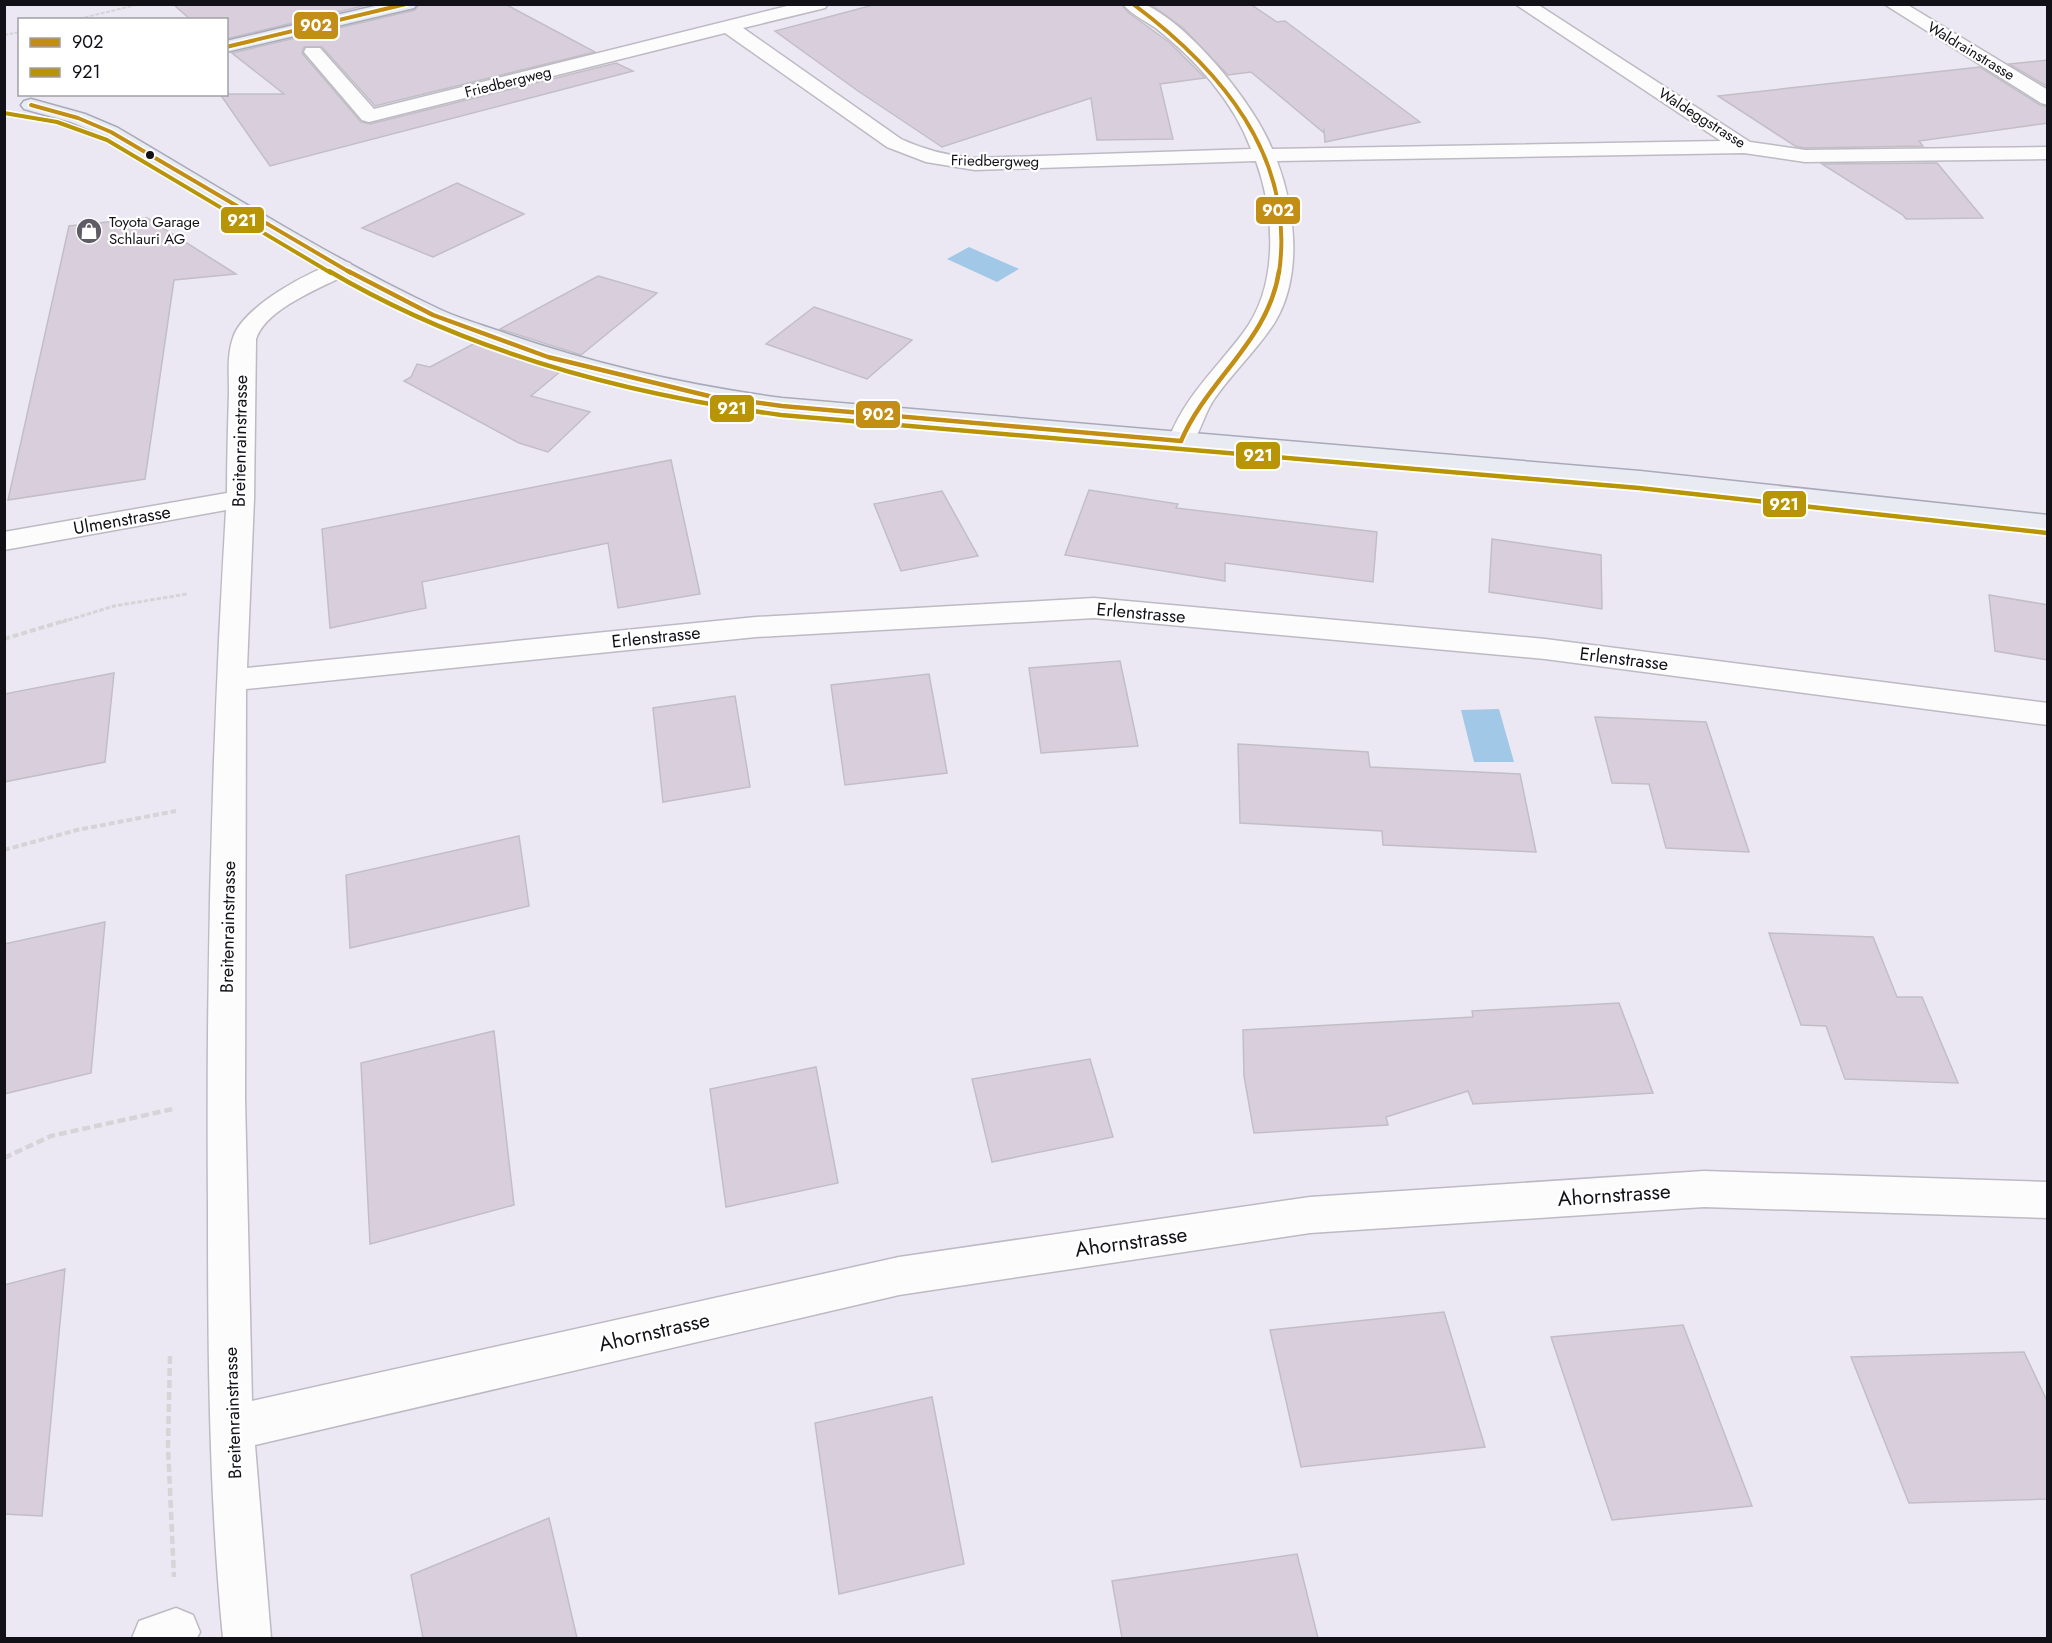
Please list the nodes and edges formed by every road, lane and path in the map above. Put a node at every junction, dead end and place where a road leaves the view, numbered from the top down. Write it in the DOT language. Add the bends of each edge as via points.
graph roads {
  1 [pos="140,4"];
  2 [pos="408,4"];
  3 [pos="819,4"];
  4 [pos="1132,4"];
  5 [pos="1524,4"];
  6 [pos="1893,4"];
  7 [pos="82,18"];
  8 [pos="729,27"];
  9 [pos="228,47"];
  10 [pos="313,52"];
  11 [pos="50,96"];
  12 [pos="2048,99"];
  13 [pos="4,104"];
  14 [pos="31,105"];
  15 [pos="1744,147"];
  16 [pos="2048,153"];
  17 [pos="1265,155"];
  18 [pos="342,268"];
  19 [pos="1181,441"];
  20 [pos="240,499"];
  21 [pos="2048,524"];
  22 [pos="4,541"];
  23 [pos="192,593"];
  24 [pos="4,639"];
  25 [pos="231,680"];
  26 [pos="2048,714"];
  27 [pos="183,810"];
  28 [pos="4,850"];
  29 [pos="149,1115"];
  30 [pos="4,1158"];
  31 [pos="2048,1200"];
  32 [pos="231,1428"];
  33 [pos="168,1446"];
  34 [pos="166,1635"];
  35 [pos="247,1638"];
  1 -- 7 [label="path"];
  2 -- 9 [label="main road"];
  3 -- 8 [label="street, Friedbergweg"];
  4 -- 17 [label="street" via="1208,66 1233,96"];
  5 -- 15 [label="street, Waldeggstrasse"];
  6 -- 12 [label="street, Waldrainstrasse"];
  8 -- 10 [label="street, Friedbergweg" via="369,116"];
  8 -- 17 [label="street, Friedbergweg" via="894,143 930,158 975,164"];
  11 -- 14 [label="main road"];
  13 -- 14 [label="main road"];
  14 -- 18 [label="main road" via="111,132"];
  15 -- 16 [label="street, Waldeggstrasse" via="1805,156"];
  15 -- 17 [label="street, Friedbergweg"];
  17 -- 19 [label="street" via="1279,199 1279,280 1263,322 1198,401 1186,421"];
  18 -- 19 [label="main road" via="433,315 496,340 698,394 782,406"];
  18 -- 20 [label="street, Breitenrainstrasse" via="272,306 245,334"];
  19 -- 21 [label="main road" via="1640,479"];
  20 -- 22 [label="street, Ulmenstrasse"];
  20 -- 25 [label="street, Breitenrainstrasse"];
  23 -- 24 [label="path" via="114,606"];
  25 -- 26 [label="street, Erlenstrasse" via="756,627 1094,608 1545,649"];
  25 -- 32 [label="street, Breitenrainstrasse" via="226,1098"];
  27 -- 28 [label="path" via="77,830"];
  29 -- 30 [label="path" via="51,1136"];
  31 -- 32 [label="street, Ahornstrasse" via="1704,1189 1310,1215 899,1276"];
  32 -- 35 [label="street, Breitenrainstrasse"];
  33 -- 34 [label="path"];
}
